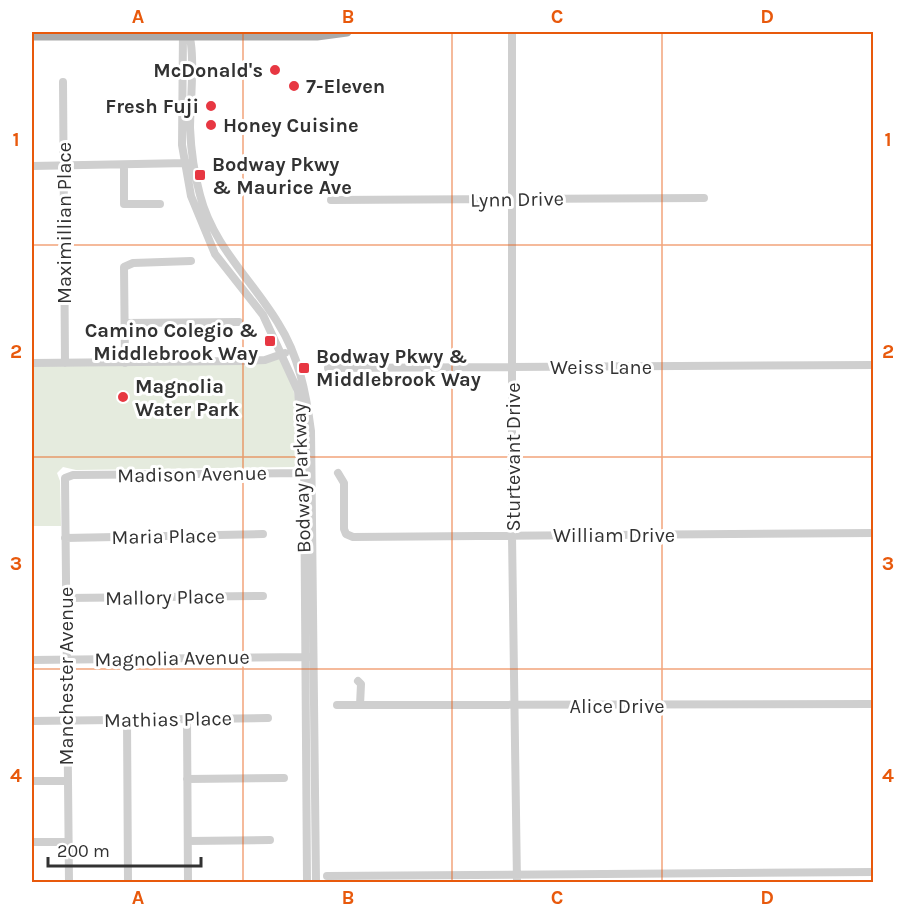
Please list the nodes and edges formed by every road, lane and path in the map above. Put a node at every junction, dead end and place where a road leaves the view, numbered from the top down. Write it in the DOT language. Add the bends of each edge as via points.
graph roads {
  1 [pos="347,32"];
  2 [pos="512,32"];
  3 [pos="186,33"];
  4 [pos="32,36"];
  5 [pos="63,82"];
  6 [pos="193,162"];
  7 [pos="184,164"];
  8 [pos="32,166"];
  9 [pos="64,166"];
  10 [pos="124,166"];
  11 [pos="704,198"];
  12 [pos="512,199"];
  13 [pos="331,200"];
  14 [pos="159,204"];
  15 [pos="191,261"];
  16 [pos="239,322"];
  17 [pos="125,323"];
  18 [pos="292,350"];
  19 [pos="283,354"];
  20 [pos="32,363"];
  21 [pos="65,363"];
  22 [pos="125,363"];
  23 [pos="873,365"];
  24 [pos="513,367"];
  25 [pos="328,368"];
  26 [pos="308,473"];
  27 [pos="338,473"];
  28 [pos="73,475"];
  29 [pos="873,533"];
  30 [pos="263,534"];
  31 [pos="512,536"];
  32 [pos="65,538"];
  33 [pos="263,596"];
  34 [pos="66,598"];
  35 [pos="309,657"];
  36 [pos="66,659"];
  37 [pos="32,660"];
  38 [pos="358,681"];
  39 [pos="873,704"];
  40 [pos="337,705"];
  41 [pos="360,705"];
  42 [pos="516,706"];
  43 [pos="268,717"];
  44 [pos="187,718"];
  45 [pos="127,719"];
  46 [pos="67,720"];
  47 [pos="32,721"];
  48 [pos="284,778"];
  49 [pos="187,779"];
  50 [pos="67,781"];
  51 [pos="32,782"];
  52 [pos="270,840"];
  53 [pos="188,841"];
  54 [pos="32,842"];
  55 [pos="67,842"];
  56 [pos="873,872"];
  57 [pos="327,876"];
  58 [pos="517,878"];
  59 [pos="69,882"];
  60 [pos="128,882"];
  61 [pos="188,882"];
  62 [pos="307,882"];
  63 [pos="315,882"];
  1 -- 3 [label="main road" via="317,36"];
  2 -- 12 [label="street, Sturtevant Drive"];
  3 -- 4 [label="main road"];
  3 -- 6 [label="street, Bodway Parkway"];
  3 -- 7 [label="street, Bodway Parkway"];
  5 -- 9 [label="street, Maximillian Place"];
  6 -- 7 [label="street"];
  6 -- 18 [label="street, Bodway Parkway" via="201,197 218,239 278,322"];
  7 -- 10 [label="street"];
  7 -- 19 [label="street, Bodway Parkway" via="200,224 215,254 263,315"];
  8 -- 9 [label="street"];
  9 -- 10 [label="street"];
  9 -- 21 [label="street, Maximillian Place"];
  10 -- 14 [label="street" via="124,204"];
  11 -- 12 [label="street, Lynn Drive"];
  12 -- 13 [label="street, Lynn Drive"];
  12 -- 24 [label="street, Sturtevant Drive"];
  15 -- 17 [label="street" via="133,263 124,267"];
  16 -- 17 [label="street"];
  17 -- 22 [label="street"];
  18 -- 19 [label="street"];
  18 -- 26 [label="street, Bodway Parkway" via="305,389 311,431"];
  19 -- 22 [label="street" via="246,362"];
  19 -- 26 [label="street, Bodway Parkway" via="298,391"];
  20 -- 21 [label="street"];
  21 -- 22 [label="street"];
  23 -- 24 [label="street, Weiss Lane"];
  24 -- 25 [label="street, Weiss Lane"];
  24 -- 31 [label="street, Sturtevant Drive"];
  26 -- 28 [label="street, Madison Avenue"];
  26 -- 35 [label="street, Bodway Parkway"];
  27 -- 31 [label="street, William Drive" via="344,483 344,529 353,537"];
  28 -- 32 [label="street, Manchester Avenue" via="64,481"];
  29 -- 31 [label="street, William Drive"];
  30 -- 32 [label="street, Maria Place"];
  31 -- 42 [label="street, Sturtevant Drive"];
  32 -- 34 [label="street, Manchester Avenue"];
  33 -- 34 [label="street, Mallory Place"];
  34 -- 36 [label="street, Manchester Avenue"];
  35 -- 36 [label="street, Magnolia Avenue"];
  35 -- 62 [label="street, Bodway Parkway"];
  35 -- 63 [label="street, Bodway Parkway"];
  36 -- 37 [label="street, Magnolia Avenue"];
  36 -- 46 [label="street, Manchester Avenue"];
  38 -- 41 [label="street"];
  39 -- 42 [label="street, Alice Drive"];
  40 -- 41 [label="street, Alice Drive"];
  41 -- 42 [label="street, Alice Drive"];
  42 -- 58 [label="street, Sturtevant Drive"];
  43 -- 44 [label="street, Mathias Place"];
  44 -- 45 [label="street, Mathias Place"];
  44 -- 49 [label="street"];
  45 -- 46 [label="street, Mathias Place"];
  45 -- 60 [label="street"];
  46 -- 47 [label="street, Mathias Place"];
  46 -- 50 [label="street, Manchester Avenue"];
  48 -- 49 [label="street"];
  49 -- 53 [label="street"];
  50 -- 51 [label="street"];
  50 -- 55 [label="street, Manchester Avenue"];
  52 -- 53 [label="street"];
  53 -- 61 [label="street"];
  54 -- 55 [label="street"];
  55 -- 59 [label="street, Manchester Avenue"];
  56 -- 58 [label="street"];
  57 -- 58 [label="street"];
}
